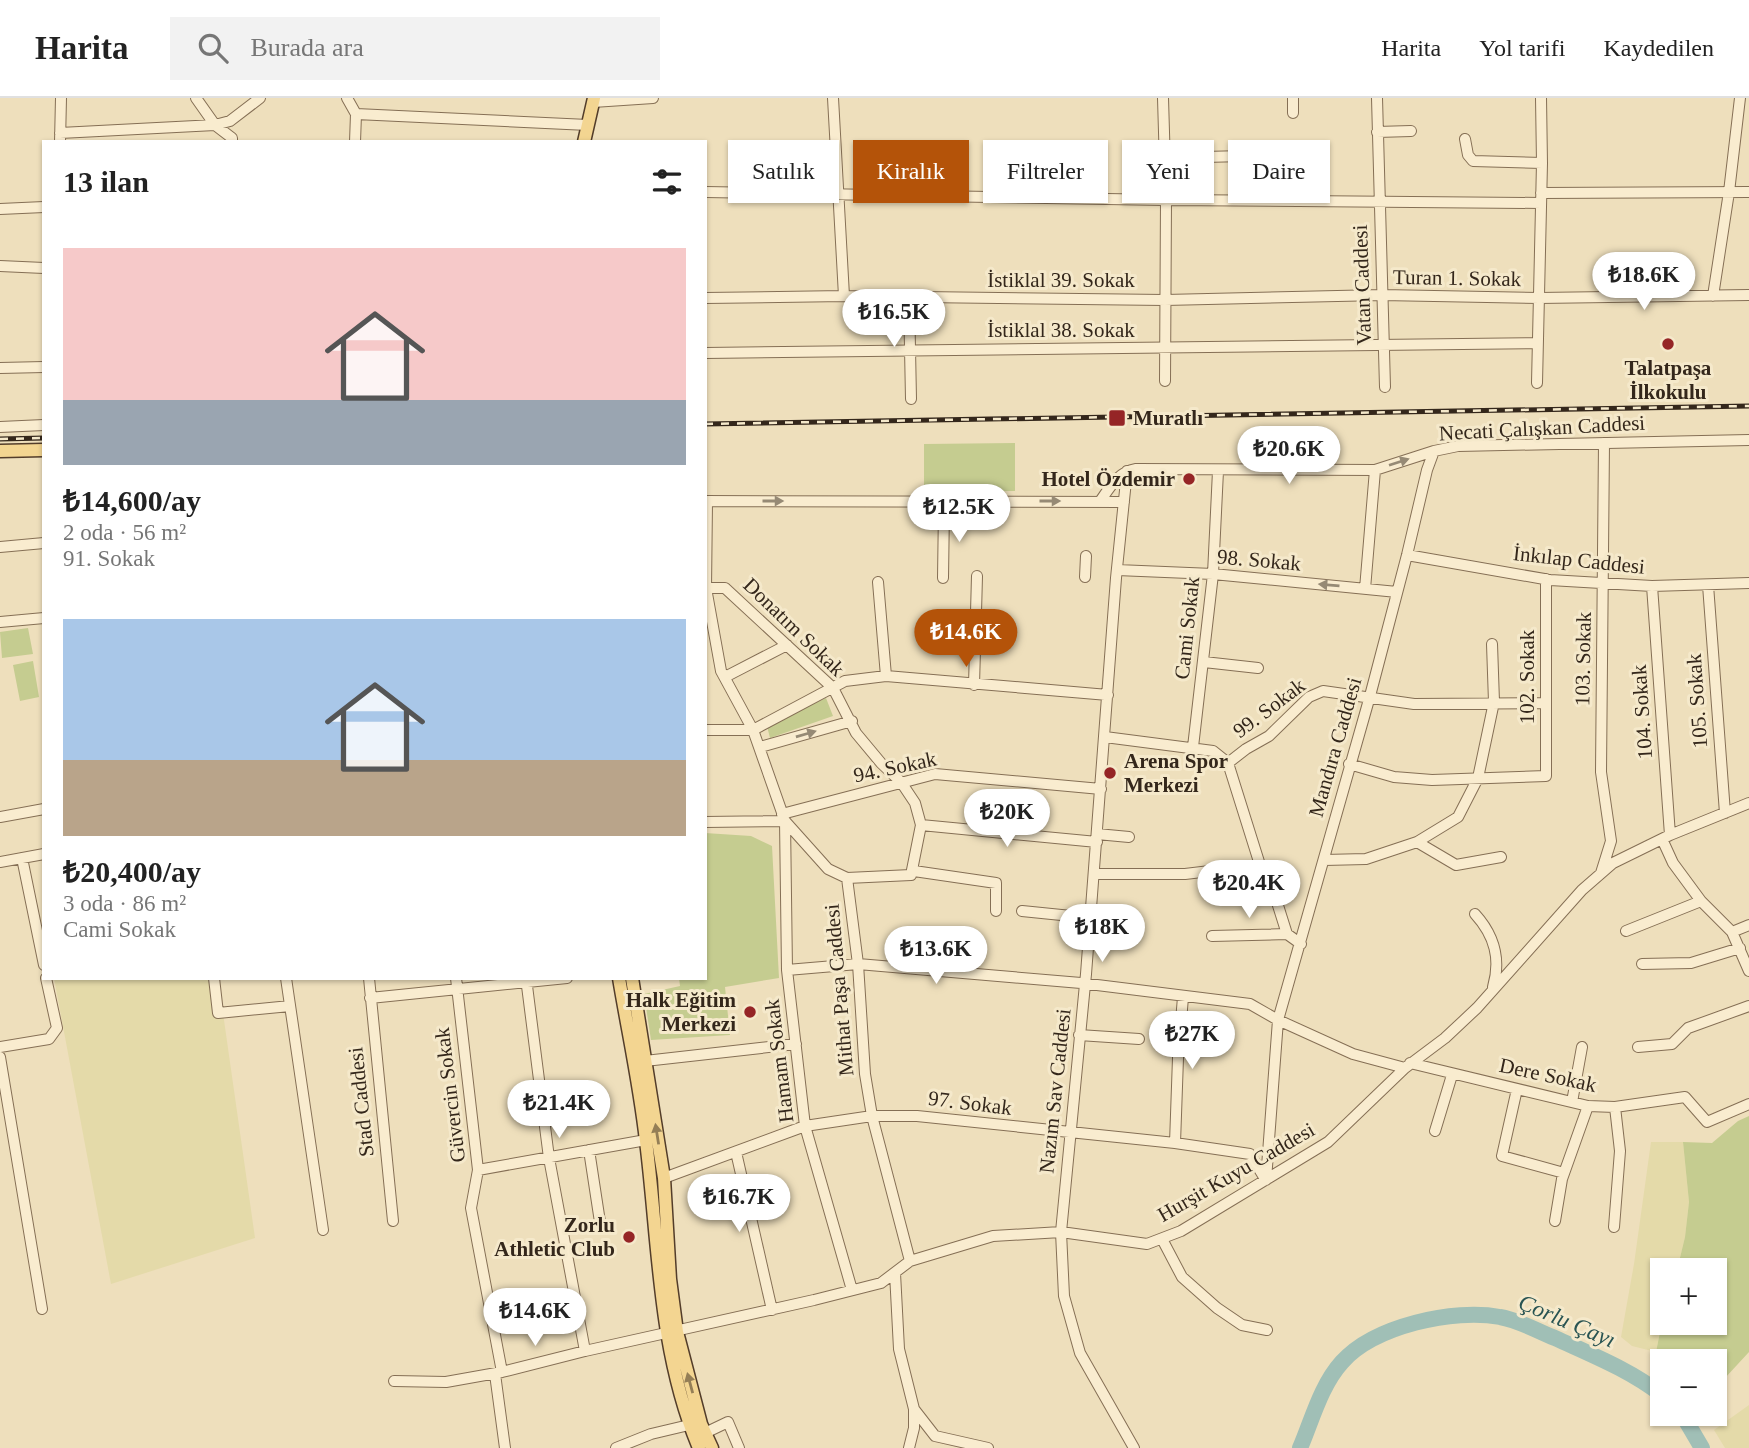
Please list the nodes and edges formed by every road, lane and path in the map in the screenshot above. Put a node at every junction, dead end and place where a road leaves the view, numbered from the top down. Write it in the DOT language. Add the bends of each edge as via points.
graph roads {
  1 [pos="61,98"];
  2 [pos="196,98"];
  3 [pos="260,98"];
  4 [pos="347,98"];
  5 [pos="653,98"];
  6 [pos="833,98"];
  7 [pos="1163,98"];
  8 [pos="1293,98"];
  9 [pos="1377,98"];
  10 [pos="1541,98"];
  11 [pos="1741,98"];
  12 [pos="594,100"];
  13 [pos="1293,113"];
  14 [pos="356,114"];
  15 [pos="215,125"];
  16 [pos="588,125"];
  17 [pos="1411,131"];
  18 [pos="1377,132"];
  19 [pos="60,137"];
  20 [pos="1465,139"];
  21 [pos="232,140"];
  22 [pos="355,140"];
  23 [pos="584,140"];
  24 [pos="1164,140"];
  25 [pos="1542,163"];
  26 [pos="707,191"];
  27 [pos="1729,192"];
  28 [pos="1749,192"];
  29 [pos="840,194"];
  30 [pos="1541,198"];
  31 [pos="1122,199"];
  32 [pos="1330,201"];
  33 [pos="1378,202"];
  34 [pos="1166,203"];
  35 [pos="42,207"];
  36 [pos="0,209"];
  37 [pos="0,266"];
  38 [pos="42,268"];
  39 [pos="1382,295"];
  40 [pos="1749,295"];
  41 [pos="844,296"];
  42 [pos="1713,296"];
  43 [pos="707,298"];
  44 [pos="909,298"];
  45 [pos="1539,298"];
  46 [pos="1165,300"];
  47 [pos="1537,343"];
  48 [pos="1384,345"];
  49 [pos="1164,349"];
  50 [pos="909,350"];
  51 [pos="707,353"];
  52 [pos="42,367"];
  53 [pos="0,368"];
  54 [pos="1165,381"];
  55 [pos="1537,383"];
  56 [pos="1385,387"];
  57 [pos="911,399"];
  58 [pos="42,425"];
  59 [pos="0,427"];
  60 [pos="1749,440"];
  61 [pos="1604,443"];
  62 [pos="42,450"];
  63 [pos="0,451"];
  64 [pos="1433,451"];
  65 [pos="1131,470"];
  66 [pos="1375,470"];
  67 [pos="1218,471"];
  68 [pos="1101,500"];
  69 [pos="707,501"];
  70 [pos="1124,502"];
  71 [pos="944,508"];
  72 [pos="42,543"];
  73 [pos="0,547"];
  74 [pos="1407,555"];
  75 [pos="1086,556"];
  76 [pos="1117,570"];
  77 [pos="1213,574"];
  78 [pos="977,576"];
  79 [pos="1085,577"];
  80 [pos="943,578"];
  81 [pos="1546,579"];
  82 [pos="878,582"];
  83 [pos="1603,583"];
  84 [pos="1749,583"];
  85 [pos="1708,585"];
  86 [pos="1652,586"];
  87 [pos="707,588"];
  88 [pos="1365,589"];
  89 [pos="1397,592"];
  90 [pos="707,594"];
  91 [pos="42,618"];
  92 [pos="0,622"];
  93 [pos="1492,644"];
  94 [pos="787,645"];
  95 [pos="1204,662"];
  96 [pos="1258,668"];
  97 [pos="886,676"];
  98 [pos="725,677"];
  99 [pos="974,685"];
  100 [pos="833,688"];
  101 [pos="1108,695"];
  102 [pos="1370,696"];
  103 [pos="1494,702"];
  104 [pos="1546,703"];
  105 [pos="852,721"];
  106 [pos="707,730"];
  107 [pos="753,730"];
  108 [pos="1105,737"];
  109 [pos="760,747"];
  110 [pos="1193,747"];
  111 [pos="1228,762"];
  112 [pos="1349,764"];
  113 [pos="1478,778"];
  114 [pos="901,782"];
  115 [pos="1101,789"];
  116 [pos="1749,803"];
  117 [pos="42,809"];
  118 [pos="1725,813"];
  119 [pos="0,817"];
  120 [pos="783,817"];
  121 [pos="707,822"];
  122 [pos="921,825"];
  123 [pos="1129,837"];
  124 [pos="1666,837"];
  125 [pos="1097,838"];
  126 [pos="1417,842"];
  127 [pos="42,854"];
  128 [pos="1501,857"];
  129 [pos="22,858"];
  130 [pos="1324,860"];
  131 [pos="0,862"];
  132 [pos="1260,865"];
  133 [pos="912,873"];
  134 [pos="1601,873"];
  135 [pos="1094,874"];
  136 [pos="847,878"];
  137 [pos="1701,901"];
  138 [pos="996,911"];
  139 [pos="1022,911"];
  140 [pos="1475,914"];
  141 [pos="1091,918"];
  142 [pos="1749,925"];
  143 [pos="1626,931"];
  144 [pos="1732,932"];
  145 [pos="1287,934"];
  146 [pos="1212,936"];
  147 [pos="1301,944"];
  148 [pos="1740,948"];
  149 [pos="42,955"];
  150 [pos="858,964"];
  151 [pos="1642,964"];
  152 [pos="787,970"];
  153 [pos="1749,971"];
  154 [pos="46,980"];
  155 [pos="214,980"];
  156 [pos="286,980"];
  157 [pos="369,980"];
  158 [pos="456,980"];
  159 [pos="526,981"];
  160 [pos="1085,984"];
  161 [pos="629,987"];
  162 [pos="457,990"];
  163 [pos="1492,991"];
  164 [pos="1184,997"];
  165 [pos="370,998"];
  166 [pos="290,1006"];
  167 [pos="1749,1006"];
  168 [pos="1278,1020"];
  169 [pos="1079,1035"];
  170 [pos="1139,1039"];
  171 [pos="796,1044"];
  172 [pos="1582,1046"];
  173 [pos="0,1047"];
  174 [pos="1638,1047"];
  175 [pos="0,1057"];
  176 [pos="645,1061"];
  177 [pos="1408,1066"];
  178 [pos="1452,1074"];
  179 [pos="1517,1089"];
  180 [pos="1572,1102"];
  181 [pos="1749,1104"];
  182 [pos="1588,1106"];
  183 [pos="1615,1107"];
  184 [pos="872,1116"];
  185 [pos="805,1126"];
  186 [pos="1435,1131"];
  187 [pos="1069,1133"];
  188 [pos="646,1140"];
  189 [pos="1175,1143"];
  190 [pos="589,1150"];
  191 [pos="736,1152"];
  192 [pos="549,1158"];
  193 [pos="478,1170"];
  194 [pos="1564,1173"];
  195 [pos="664,1178"];
  196 [pos="1266,1180"];
  197 [pos="393,1221"];
  198 [pos="1555,1221"];
  199 [pos="600,1222"];
  200 [pos="1614,1227"];
  201 [pos="323,1230"];
  202 [pos="1060,1232"];
  203 [pos="1162,1238"];
  204 [pos="910,1261"];
  205 [pos="895,1273"];
  206 [pos="852,1290"];
  207 [pos="42,1309"];
  208 [pos="772,1310"];
  209 [pos="1267,1330"];
  210 [pos="671,1333"];
  211 [pos="585,1351"];
  212 [pos="499,1373"];
  213 [pos="394,1381"];
  214 [pos="914,1409"];
  215 [pos="689,1425"];
  216 [pos="705,1433"];
  217 [pos="505,1448"];
  218 [pos="616,1448"];
  219 [pos="699,1448"];
  220 [pos="712,1448"];
  221 [pos="739,1448"];
  222 [pos="909,1448"];
  223 [pos="988,1448"];
  224 [pos="1134,1448"];
  1 -- 19 [label="street"];
  2 -- 15 [label="street"];
  3 -- 15 [label="street" via="230,121"];
  4 -- 14 [label="street"];
  5 -- 12 [label="street"];
  6 -- 29 [label="street"];
  7 -- 24 [label="street"];
  8 -- 13 [label="street"];
  9 -- 18 [label="street, Vatan Caddesi"];
  10 -- 25 [label="street"];
  11 -- 27 [label="street"];
  12 -- 16 [label="main road"];
  14 -- 16 [label="street"];
  14 -- 22 [label="street"];
  15 -- 19 [label="street"];
  15 -- 21 [label="street"];
  16 -- 23 [label="main road"];
  17 -- 18 [label="street"];
  18 -- 33 [label="street, Vatan Caddesi"];
  20 -- 25 [label="street" via="1473,161"];
  25 -- 30 [label="street"];
  26 -- 29 [label="street"];
  27 -- 28 [label="street"];
  27 -- 30 [label="street"];
  27 -- 42 [label="street"];
  29 -- 31 [label="street"];
  29 -- 41 [label="street"];
  30 -- 33 [label="street"];
  30 -- 45 [label="street"];
  32 -- 33 [label="street"];
  33 -- 39 [label="street, Vatan Caddesi"];
  34 -- 46 [label="street"];
  35 -- 36 [label="street"];
  37 -- 38 [label="street"];
  39 -- 45 [label="street, Turan 1. Sokak"];
  39 -- 46 [label="street, Turan 1. Sokak"];
  39 -- 48 [label="street, Vatan Caddesi"];
  40 -- 42 [label="street, Turan 1. Sokak"];
  41 -- 43 [label="street, İstiklal 39. Sokak"];
  41 -- 44 [label="street, İstiklal 39. Sokak"];
  42 -- 45 [label="street, Turan 1. Sokak"];
  44 -- 46 [label="street, İstiklal 39. Sokak"];
  44 -- 50 [label="street"];
  45 -- 47 [label="street"];
  46 -- 49 [label="street"];
  47 -- 48 [label="street, İstiklal 38. Sokak"];
  47 -- 55 [label="street"];
  48 -- 49 [label="street, İstiklal 38. Sokak"];
  48 -- 56 [label="street, Vatan Caddesi"];
  49 -- 50 [label="street, İstiklal 38. Sokak"];
  49 -- 54 [label="street"];
  50 -- 51 [label="street, İstiklal 38. Sokak"];
  50 -- 57 [label="street"];
  52 -- 53 [label="street"];
  58 -- 59 [label="street"];
  60 -- 61 [label="street, Necati Çalışkan Caddesi"];
  61 -- 64 [label="street, Necati Çalışkan Caddesi" via="1458,446"];
  61 -- 83 [label="street, 103. Sokak"];
  62 -- 63 [label="main road"];
  66 -- 64 [label="street, Necati Çalışkan Caddesi, one-way"];
  64 -- 74 [label="street, Mandıra Caddesi"];
  65 -- 67 [label="street, Necati Çalışkan Caddesi"];
  65 -- 68 [label="street" via="1111,484"];
  65 -- 70 [label="street, Nazım Sav Caddesi"];
  66 -- 67 [label="street, Necati Çalışkan Caddesi"];
  66 -- 88 [label="street"];
  67 -- 77 [label="street, Cami Sokak"];
  69 -- 68 [label="street, one-way"];
  68 -- 70 [label="street"];
  70 -- 76 [label="street, Nazım Sav Caddesi"];
  71 -- 80 [label="street"];
  72 -- 73 [label="street"];
  74 -- 81 [label="street, İnkılap Caddesi"];
  74 -- 89 [label="street, Mandıra Caddesi"];
  75 -- 79 [label="street"];
  76 -- 77 [label="street, 98. Sokak"];
  76 -- 101 [label="street, Nazım Sav Caddesi"];
  88 -- 77 [label="street, 98. Sokak, one-way"];
  77 -- 95 [label="street, Cami Sokak"];
  78 -- 99 [label="street"];
  81 -- 83 [label="street, İnkılap Caddesi"];
  81 -- 104 [label="street, 102. Sokak"];
  82 -- 97 [label="street"];
  83 -- 86 [label="street, İnkılap Caddesi"];
  83 -- 134 [label="street, 103. Sokak" via="1601,772 1611,841"];
  84 -- 85 [label="street, İnkılap Caddesi"];
  85 -- 86 [label="street, İnkılap Caddesi"];
  85 -- 118 [label="street, 105. Sokak"];
  86 -- 124 [label="street, 104. Sokak"];
  87 -- 94 [label="street, Donatım Sokak" via="725,588"];
  88 -- 89 [label="street, 98. Sokak"];
  89 -- 102 [label="street, Mandıra Caddesi"];
  90 -- 98 [label="street, Mithat Paşa Caddesi"];
  91 -- 92 [label="street"];
  93 -- 103 [label="street"];
  94 -- 98 [label="street"];
  94 -- 100 [label="street, Donatım Sokak"];
  95 -- 96 [label="street"];
  95 -- 110 [label="street, Cami Sokak"];
  97 -- 99 [label="street"];
  97 -- 100 [label="street" via="845,681"];
  98 -- 107 [label="street, Mithat Paşa Caddesi"];
  99 -- 101 [label="street"];
  100 -- 105 [label="street, Donatım Sokak"];
  100 -- 107 [label="street"];
  101 -- 108 [label="street, Nazım Sav Caddesi"];
  102 -- 103 [label="street, 99. Sokak" via="1414,704"];
  102 -- 111 [label="street, 99. Sokak" via="1323,691 1309,697 1269,736"];
  102 -- 112 [label="street, Mandıra Caddesi"];
  103 -- 104 [label="street, 99. Sokak"];
  103 -- 113 [label="street"];
  104 -- 113 [label="street, 102. Sokak" via="1546,776"];
  109 -- 105 [label="street, one-way"];
  105 -- 114 [label="street, Donatım Sokak" via="856,733"];
  106 -- 107 [label="street"];
  107 -- 109 [label="street, Mithat Paşa Caddesi"];
  108 -- 110 [label="street, 99. Sokak"];
  108 -- 115 [label="street, Nazım Sav Caddesi"];
  109 -- 120 [label="street, Mithat Paşa Caddesi"];
  110 -- 111 [label="street, 99. Sokak" via="1213,751"];
  111 -- 132 [label="street"];
  112 -- 113 [label="street" via="1394,777"];
  112 -- 130 [label="street, Mandıra Caddesi"];
  113 -- 126 [label="street" via="1458,817"];
  114 -- 115 [label="street, 94. Sokak" via="935,774"];
  114 -- 120 [label="street, 94. Sokak"];
  114 -- 122 [label="street, Donatım Sokak" via="915,803"];
  115 -- 125 [label="street, Nazım Sav Caddesi"];
  116 -- 118 [label="street, Hurşit Kuyu Caddesi"];
  117 -- 119 [label="street"];
  118 -- 124 [label="street, Hurşit Kuyu Caddesi"];
  120 -- 121 [label="street, 94. Sokak"];
  120 -- 136 [label="street, Mithat Paşa Caddesi" via="828,869"];
  120 -- 152 [label="street, Hamam Sokak"];
  122 -- 125 [label="street"];
  122 -- 133 [label="street"];
  123 -- 125 [label="street"];
  124 -- 134 [label="street, Hurşit Kuyu Caddesi"];
  124 -- 137 [label="street" via="1673,863"];
  125 -- 135 [label="street, Nazım Sav Caddesi"];
  126 -- 128 [label="street" via="1457,865"];
  126 -- 130 [label="street" via="1366,859"];
  127 -- 129 [label="street"];
  129 -- 131 [label="street"];
  129 -- 149 [label="street"];
  130 -- 147 [label="street, Mandıra Caddesi"];
  132 -- 135 [label="street" via="1185,874"];
  132 -- 145 [label="street" via="1270,880"];
  133 -- 136 [label="street"];
  133 -- 138 [label="street" via="996,883"];
  134 -- 163 [label="street, Hurşit Kuyu Caddesi"];
  135 -- 141 [label="street, Nazım Sav Caddesi"];
  136 -- 150 [label="street, Mithat Paşa Caddesi"];
  137 -- 143 [label="street"];
  137 -- 144 [label="street"];
  139 -- 141 [label="street"];
  140 -- 163 [label="street" via="1492,935 1496,952"];
  141 -- 160 [label="street, Nazım Sav Caddesi"];
  142 -- 144 [label="street"];
  144 -- 148 [label="street"];
  145 -- 146 [label="street"];
  145 -- 147 [label="street"];
  147 -- 168 [label="street, Mandıra Caddesi"];
  148 -- 151 [label="street" via="1691,963"];
  148 -- 153 [label="street"];
  150 -- 152 [label="street, Dere Sokak"];
  150 -- 160 [label="street, Dere Sokak"];
  150 -- 184 [label="street, Mithat Paşa Caddesi"];
  152 -- 171 [label="street, Hamam Sokak"];
  154 -- 173 [label="street" via="57,1028 54,1035"];
  155 -- 166 [label="street" via="218,1013"];
  156 -- 166 [label="street"];
  157 -- 165 [label="street, Stad Caddesi"];
  158 -- 162 [label="street, Güvercin Sokak"];
  159 -- 162 [label="street"];
  159 -- 192 [label="street"];
  160 -- 164 [label="street, Dere Sokak"];
  160 -- 169 [label="street, Nazım Sav Caddesi"];
  161 -- 176 [label="main road"];
  161 -- 188 [label="main road"];
  162 -- 165 [label="street"];
  162 -- 193 [label="street, Güvercin Sokak"];
  163 -- 177 [label="street, Hurşit Kuyu Caddesi" via="1445,1038"];
  164 -- 168 [label="street, Dere Sokak" via="1250,1004"];
  164 -- 189 [label="street"];
  165 -- 197 [label="street, Stad Caddesi"];
  166 -- 201 [label="street"];
  167 -- 174 [label="street" via="1688,1028 1672,1044"];
  168 -- 177 [label="street, Dere Sokak" via="1353,1054"];
  168 -- 196 [label="street, Mandıra Caddesi"];
  169 -- 170 [label="street"];
  169 -- 187 [label="street, Nazım Sav Caddesi"];
  171 -- 176 [label="street"];
  171 -- 185 [label="street, Hamam Sokak"];
  172 -- 180 [label="street"];
  175 -- 207 [label="street"];
  195 -- 176 [label="main road, one-way"];
  177 -- 178 [label="street, Dere Sokak"];
  177 -- 196 [label="street, Hurşit Kuyu Caddesi" via="1328,1142"];
  178 -- 179 [label="street, Dere Sokak"];
  178 -- 186 [label="street"];
  179 -- 180 [label="street, Dere Sokak"];
  179 -- 194 [label="street" via="1502,1156"];
  180 -- 182 [label="street, Dere Sokak"];
  181 -- 183 [label="street, Dere Sokak" via="1707,1122 1685,1097"];
  182 -- 183 [label="street, Dere Sokak"];
  182 -- 194 [label="street"];
  183 -- 200 [label="street" via="1620,1151"];
  184 -- 185 [label="street, 97. Sokak"];
  184 -- 187 [label="street, 97. Sokak" via="917,1116"];
  184 -- 204 [label="street, Mithat Paşa Caddesi"];
  185 -- 191 [label="street, 97. Sokak"];
  185 -- 206 [label="street, Hamam Sokak"];
  187 -- 189 [label="street, 97. Sokak"];
  187 -- 202 [label="street, Nazım Sav Caddesi"];
  188 -- 190 [label="street"];
  188 -- 210 [label="main road"];
  189 -- 196 [label="street, 97. Sokak" via="1250,1154"];
  190 -- 192 [label="street"];
  190 -- 199 [label="street"];
  191 -- 195 [label="street, 97. Sokak"];
  191 -- 208 [label="street"];
  192 -- 193 [label="street"];
  192 -- 211 [label="street"];
  193 -- 212 [label="street, Güvercin Sokak" via="471,1208"];
  194 -- 198 [label="street"];
  195 -- 210 [label="main road"];
  196 -- 203 [label="street, Hurşit Kuyu Caddesi"];
  202 -- 203 [label="street, Hurşit Kuyu Caddesi" via="1147,1244"];
  202 -- 204 [label="street, Hurşit Kuyu Caddesi" via="993,1236"];
  202 -- 224 [label="street, Nazım Sav Caddesi" via="1064,1296 1080,1353"];
  203 -- 209 [label="street" via="1182,1277 1208,1300 1242,1325"];
  204 -- 205 [label="street, Hurşit Kuyu Caddesi"];
  205 -- 206 [label="street, Hurşit Kuyu Caddesi" via="881,1283"];
  205 -- 214 [label="street" via="899,1349"];
  206 -- 208 [label="street, Hurşit Kuyu Caddesi"];
  208 -- 210 [label="street, Hurşit Kuyu Caddesi"];
  210 -- 211 [label="street, Hurşit Kuyu Caddesi"];
  210 -- 215 [label="main road"];
  216 -- 210 [label="main road, one-way"];
  211 -- 212 [label="street, Hurşit Kuyu Caddesi"];
  212 -- 213 [label="street, Hurşit Kuyu Caddesi" via="446,1382"];
  212 -- 217 [label="street, Güvercin Sokak"];
  214 -- 222 [label="street"];
  214 -- 223 [label="street" via="935,1436"];
  215 -- 218 [label="street"];
  215 -- 219 [label="main road"];
  216 -- 220 [label="main road"];
  216 -- 221 [label="street" via="728,1422"];
}
